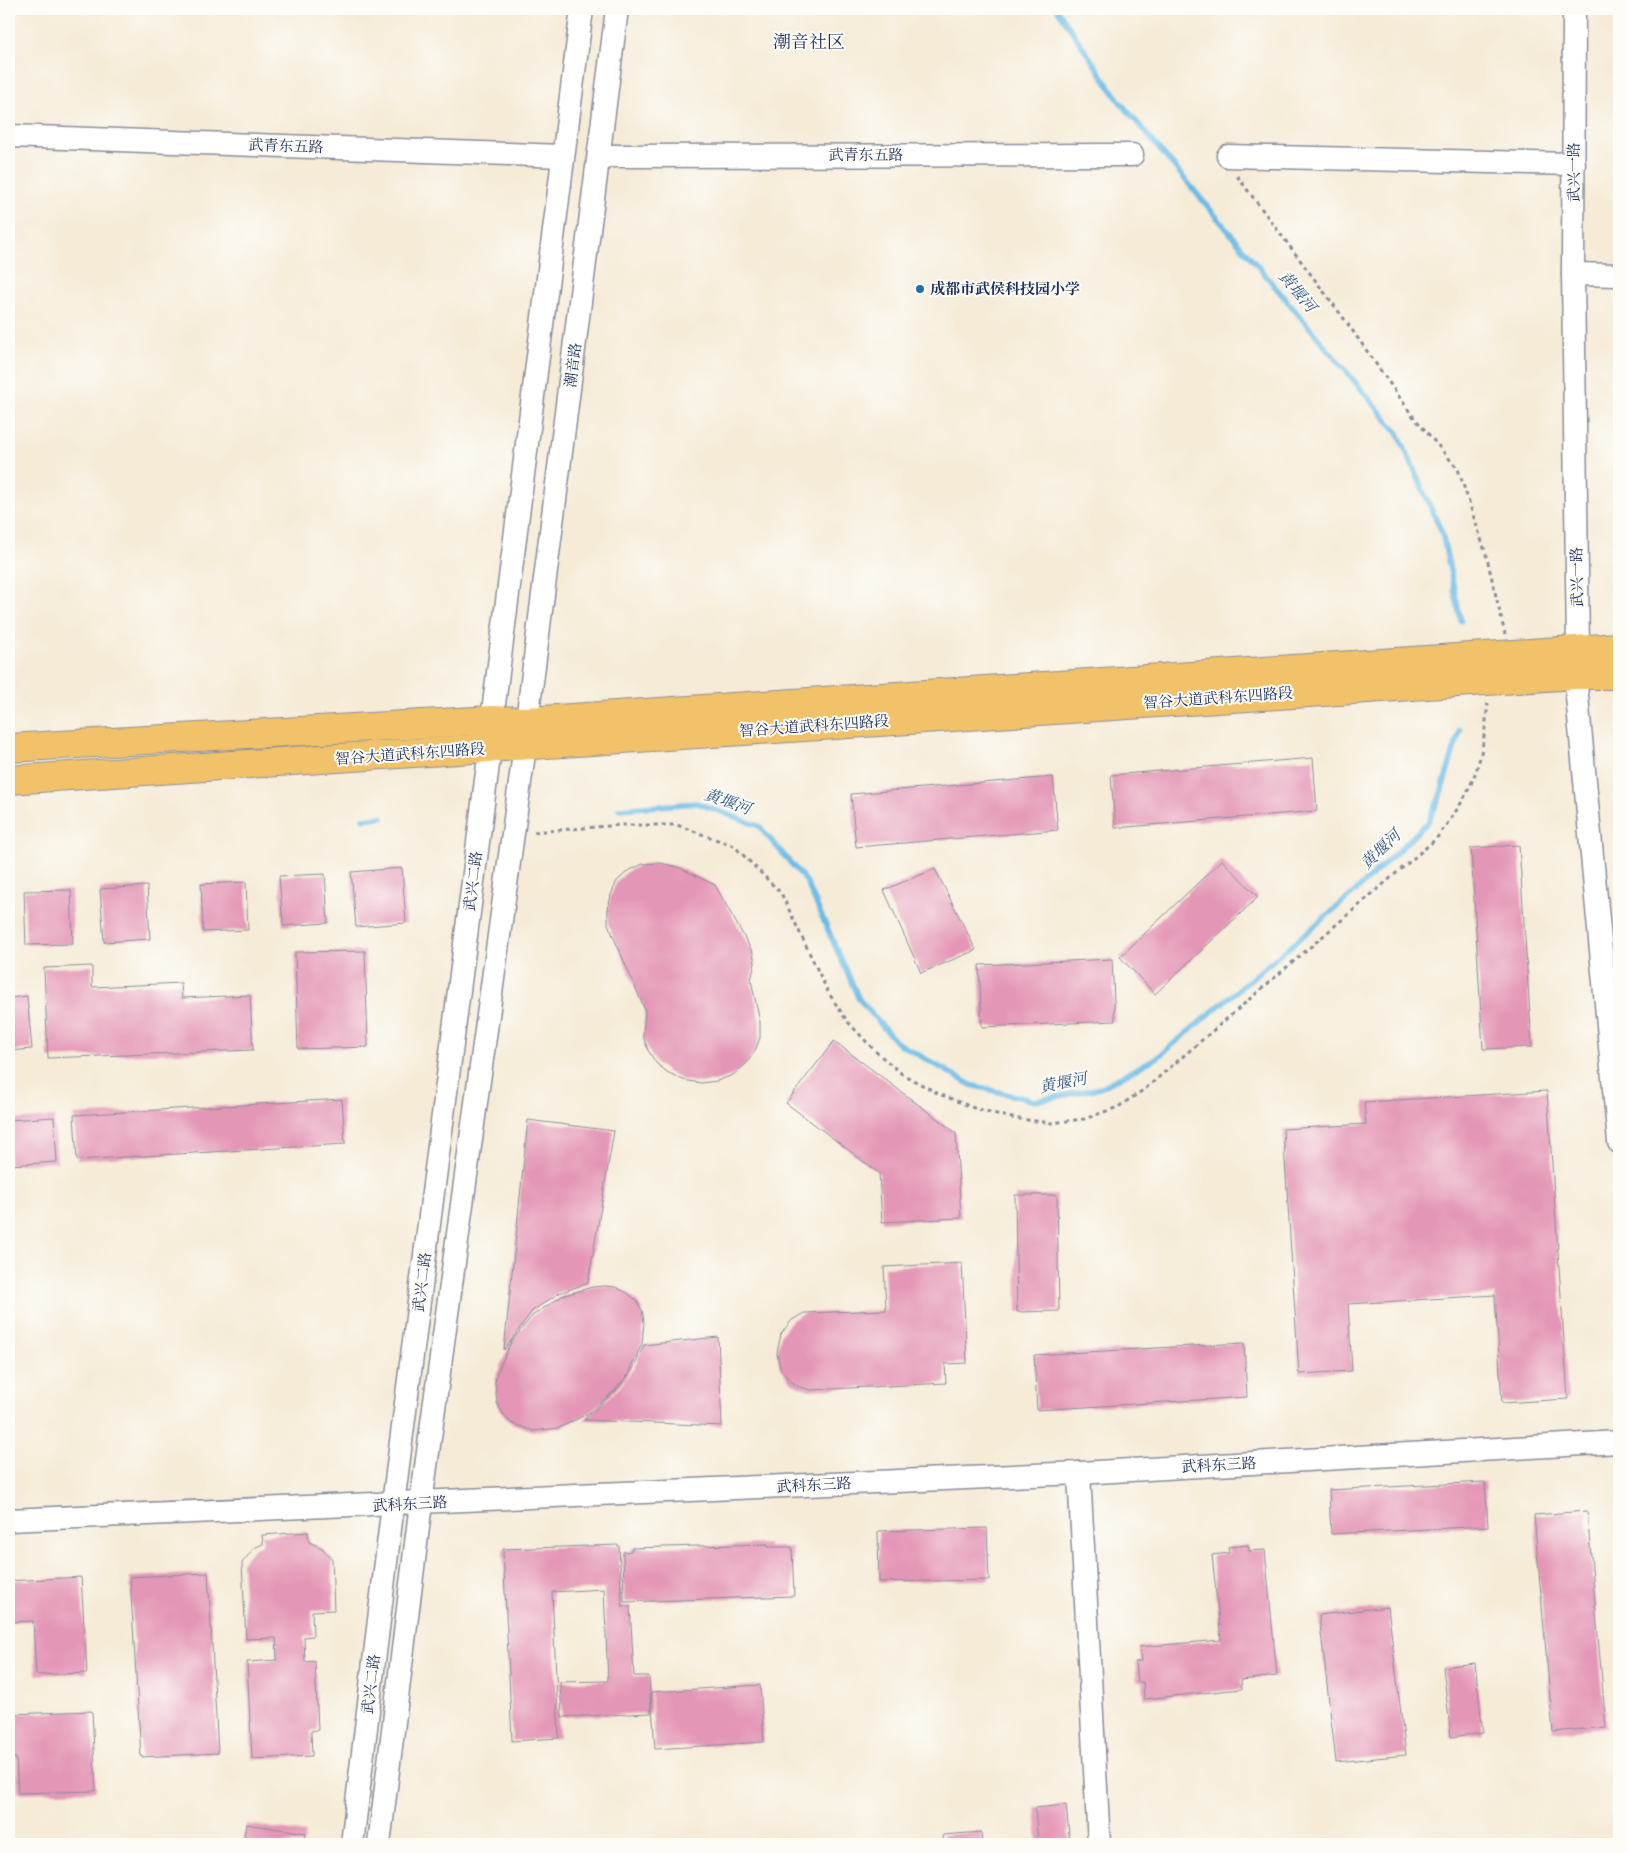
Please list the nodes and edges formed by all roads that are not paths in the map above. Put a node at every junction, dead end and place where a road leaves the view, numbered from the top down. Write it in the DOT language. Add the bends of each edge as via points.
graph roads {
  1 [pos="582,9"];
  2 [pos="617,9"];
  3 [pos="1574,9"];
  4 [pos="9,136"];
  5 [pos="1132,155"];
  6 [pos="562,156"];
  7 [pos="600,156"];
  8 [pos="1228,156"];
  9 [pos="1574,164"];
  10 [pos="1573,274"];
  11 [pos="1619,275"];
  12 [pos="1619,647"];
  13 [pos="1576,662"];
  14 [pos="1619,675"];
  15 [pos="492,720"];
  16 [pos="526,734"];
  17 [pos="9,748"];
  18 [pos="490,749"];
  19 [pos="9,780"];
  20 [pos="1619,1142"];
  21 [pos="1619,1442"];
  22 [pos="1079,1473"];
  23 [pos="421,1503"];
  24 [pos="393,1504"];
  25 [pos="9,1520"];
  26 [pos="352,1844"];
  27 [pos="379,1844"];
  28 [pos="1100,1844"];
  1 -- 6 [label="street"];
  2 -- 7 [label="street, 潮音路"];
  3 -- 9 [label="street, 武兴一路"];
  4 -- 6 [label="street, 武青东五路"];
  5 -- 7 [label="street, 武青东五路"];
  6 -- 15 [label="street"];
  7 -- 16 [label="street, 潮音路"];
  8 -- 9 [label="street"];
  9 -- 10 [label="street, 武兴一路"];
  10 -- 11 [label="street"];
  10 -- 13 [label="street, 武兴一路"];
  12 -- 13 [label="main road"];
  13 -- 14 [label="main road, 智谷大道武科东四路段"];
  13 -- 16 [label="main road, 智谷大道武科东四路段" via="1491,681"];
  13 -- 16 [label="main road, 智谷大道武科东四路段" via="1510,654"];
  13 -- 20 [label="street, 武兴一路"];
  15 -- 16 [label="main road, 智谷大道武科东四路段"];
  15 -- 17 [label="main road, 智谷大道武科东四路段"];
  15 -- 18 [label="street, 武兴二路"];
  16 -- 18 [label="main road, 智谷大道武科东四路段"];
  16 -- 23 [label="street, 潮音路"];
  18 -- 19 [label="main road, 智谷大道武科东四路段"];
  18 -- 24 [label="street, 武兴二路"];
  21 -- 22 [label="street, 武科东三路"];
  22 -- 23 [label="street, 武科东三路"];
  22 -- 28 [label="street"];
  23 -- 24 [label="street, 武科东三路"];
  23 -- 27 [label="street, 潮音路"];
  24 -- 25 [label="street, 武科东三路"];
  24 -- 26 [label="street, 武兴二路"];
}
